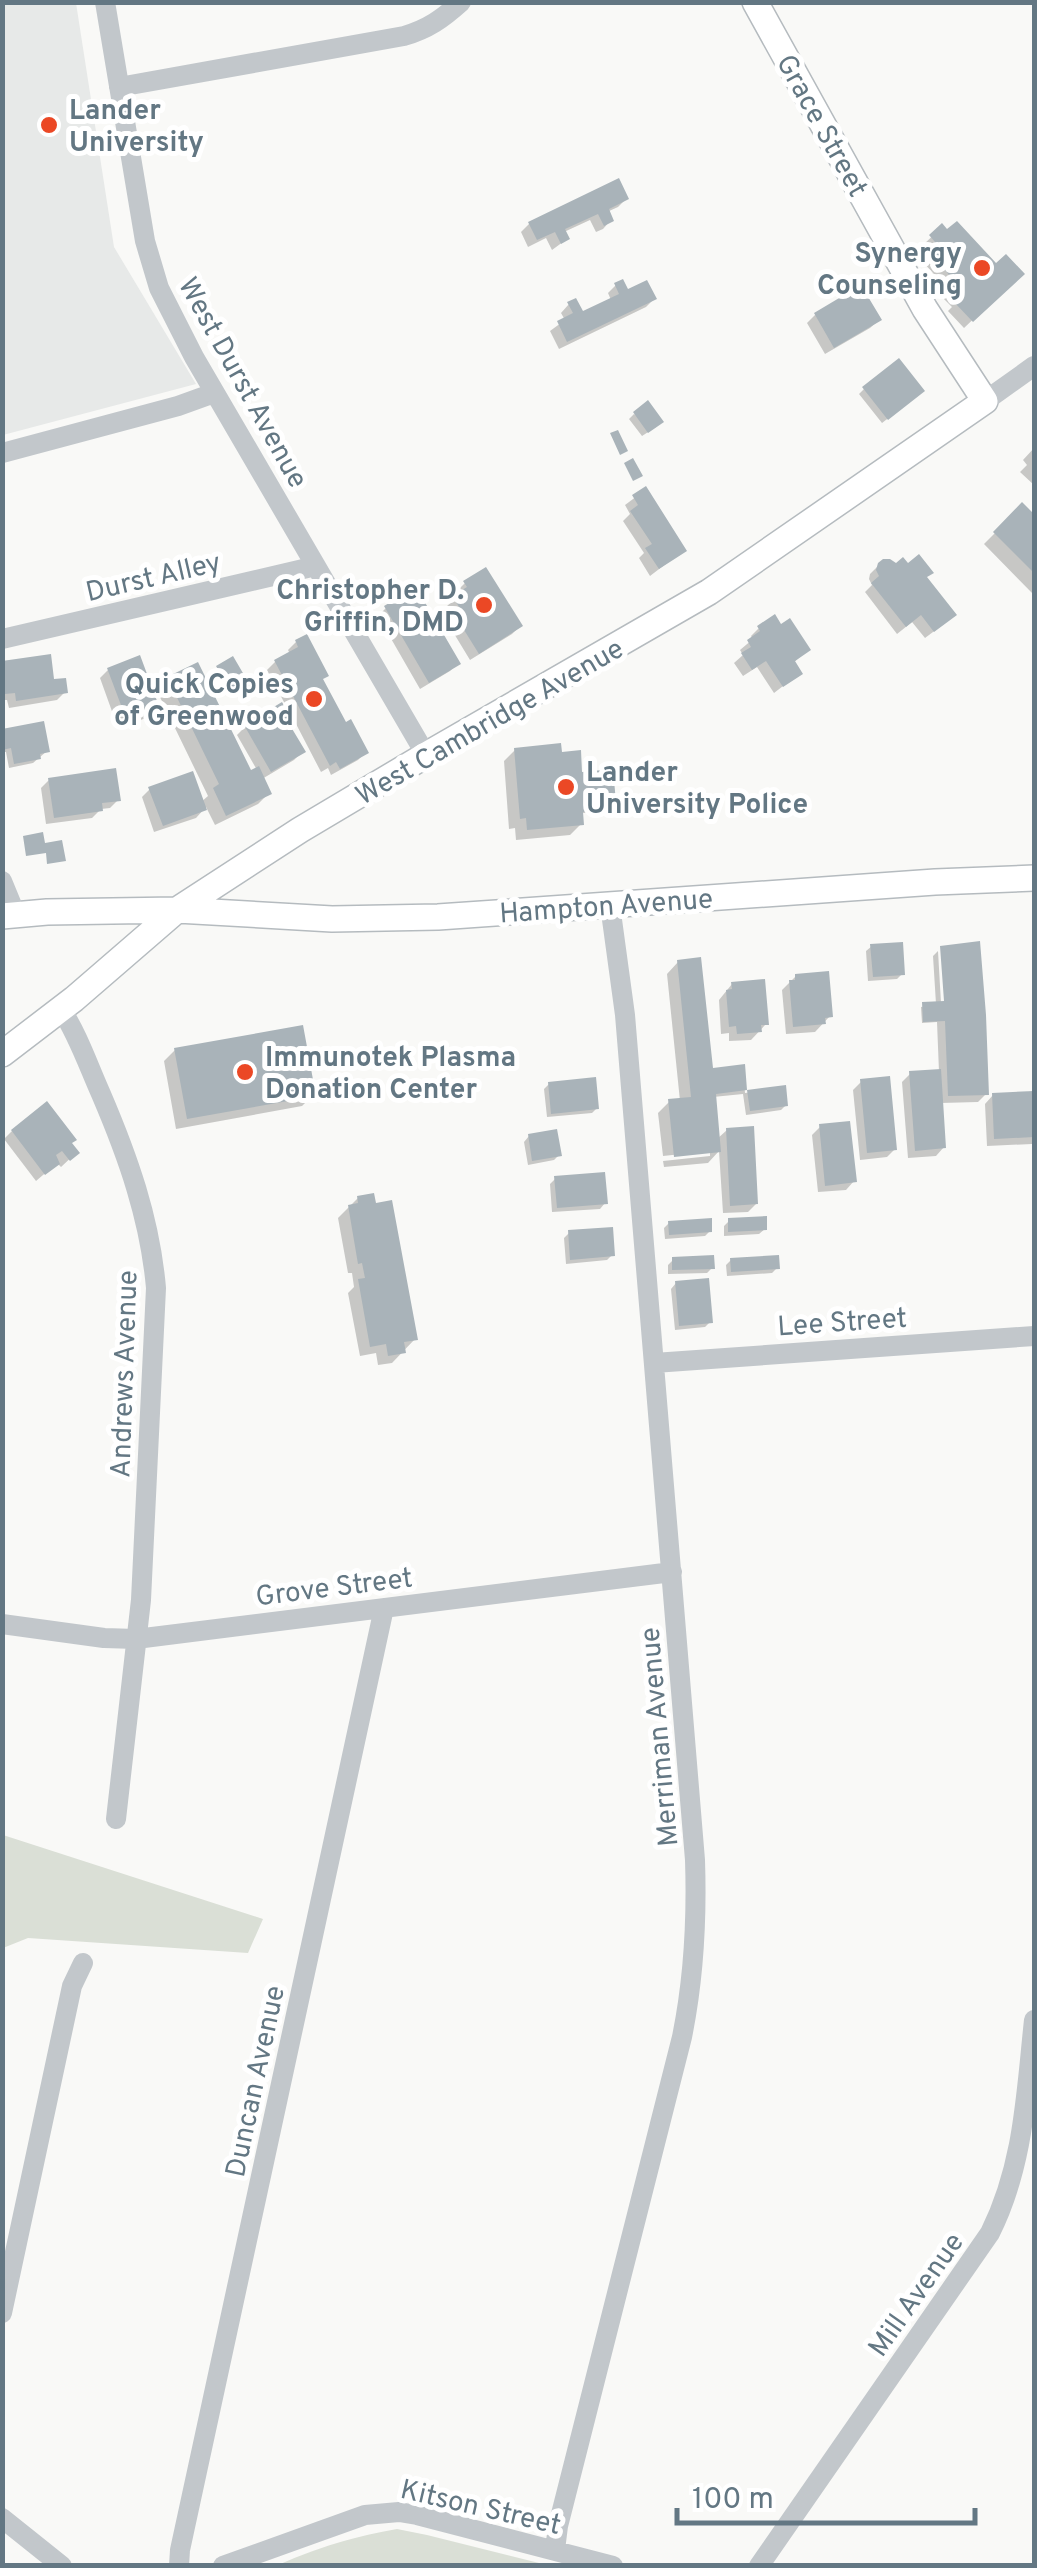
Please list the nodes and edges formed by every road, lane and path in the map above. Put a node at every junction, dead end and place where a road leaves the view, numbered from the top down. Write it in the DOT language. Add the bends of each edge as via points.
graph roads {
  1 [pos="105,2"];
  2 [pos="461,2"];
  3 [pos="755,2"];
  4 [pos="119,87"];
  5 [pos="1034,366"];
  6 [pos="214,392"];
  7 [pos="985,401"];
  8 [pos="2,453"];
  9 [pos="316,566"];
  10 [pos="2,639"];
  11 [pos="426,755"];
  12 [pos="1034,878"];
  13 [pos="2,881"];
  14 [pos="610,905"];
  15 [pos="177,910"];
  16 [pos="9,915"];
  17 [pos="61,1009"];
  18 [pos="2,1054"];
  19 [pos="1034,1336"];
  20 [pos="654,1363"];
  21 [pos="672,1572"];
  22 [pos="384,1608"];
  23 [pos="2,1624"];
  24 [pos="136,1639"];
  25 [pos="116,1819"];
  26 [pos="84,1963"];
  27 [pos="1034,2020"];
  28 [pos="2,2314"];
  29 [pos="2,2518"];
  30 [pos="555,2550"];
  31 [pos="62,2566"];
  32 [pos="179,2566"];
  33 [pos="224,2566"];
  34 [pos="614,2566"];
  35 [pos="759,2566"];
  1 -- 4 [label="street, West Durst Avenue"];
  2 -- 4 [label="street" via="425,30 404,36"];
  3 -- 7 [label="main road, Grace Street" via="925,309"];
  4 -- 6 [label="street, West Durst Avenue" via="153,272"];
  5 -- 7 [label="street"];
  6 -- 8 [label="street"];
  6 -- 9 [label="street, West Durst Avenue"];
  7 -- 11 [label="main road, West Cambridge Avenue" via="721,585"];
  9 -- 10 [label="street, Durst Alley"];
  9 -- 11 [label="street, West Durst Avenue"];
  11 -- 15 [label="main road, West Cambridge Avenue"];
  12 -- 14 [label="main road, Hampton Avenue"];
  13 -- 16 [label="street"];
  14 -- 15 [label="main road, Hampton Avenue" via="332,920"];
  14 -- 20 [label="street, Merriman Avenue"];
  15 -- 16 [label="main road, Hampton Avenue"];
  15 -- 17 [label="main road, West Cambridge Avenue"];
  17 -- 18 [label="main road, West Cambridge Avenue"];
  17 -- 24 [label="street, Andrews Avenue" via="126,1153 154,1257"];
  19 -- 20 [label="street, Lee Street"];
  20 -- 21 [label="street, Merriman Avenue"];
  21 -- 22 [label="street, Grove Street"];
  21 -- 30 [label="street, Merriman Avenue" via="695,1860 690,1997"];
  22 -- 24 [label="street, Grove Street"];
  22 -- 32 [label="street, Duncan Avenue"];
  23 -- 24 [label="street, Grove Street"];
  24 -- 25 [label="street, Andrews Avenue"];
  26 -- 28 [label="street" via="72,1986"];
  27 -- 35 [label="street, Mill Avenue" via="1020,2147 990,2233"];
  29 -- 31 [label="street"];
  30 -- 33 [label="street, Kitson Street" via="382,2512"];
  30 -- 34 [label="street, Kitson Street"];
}
